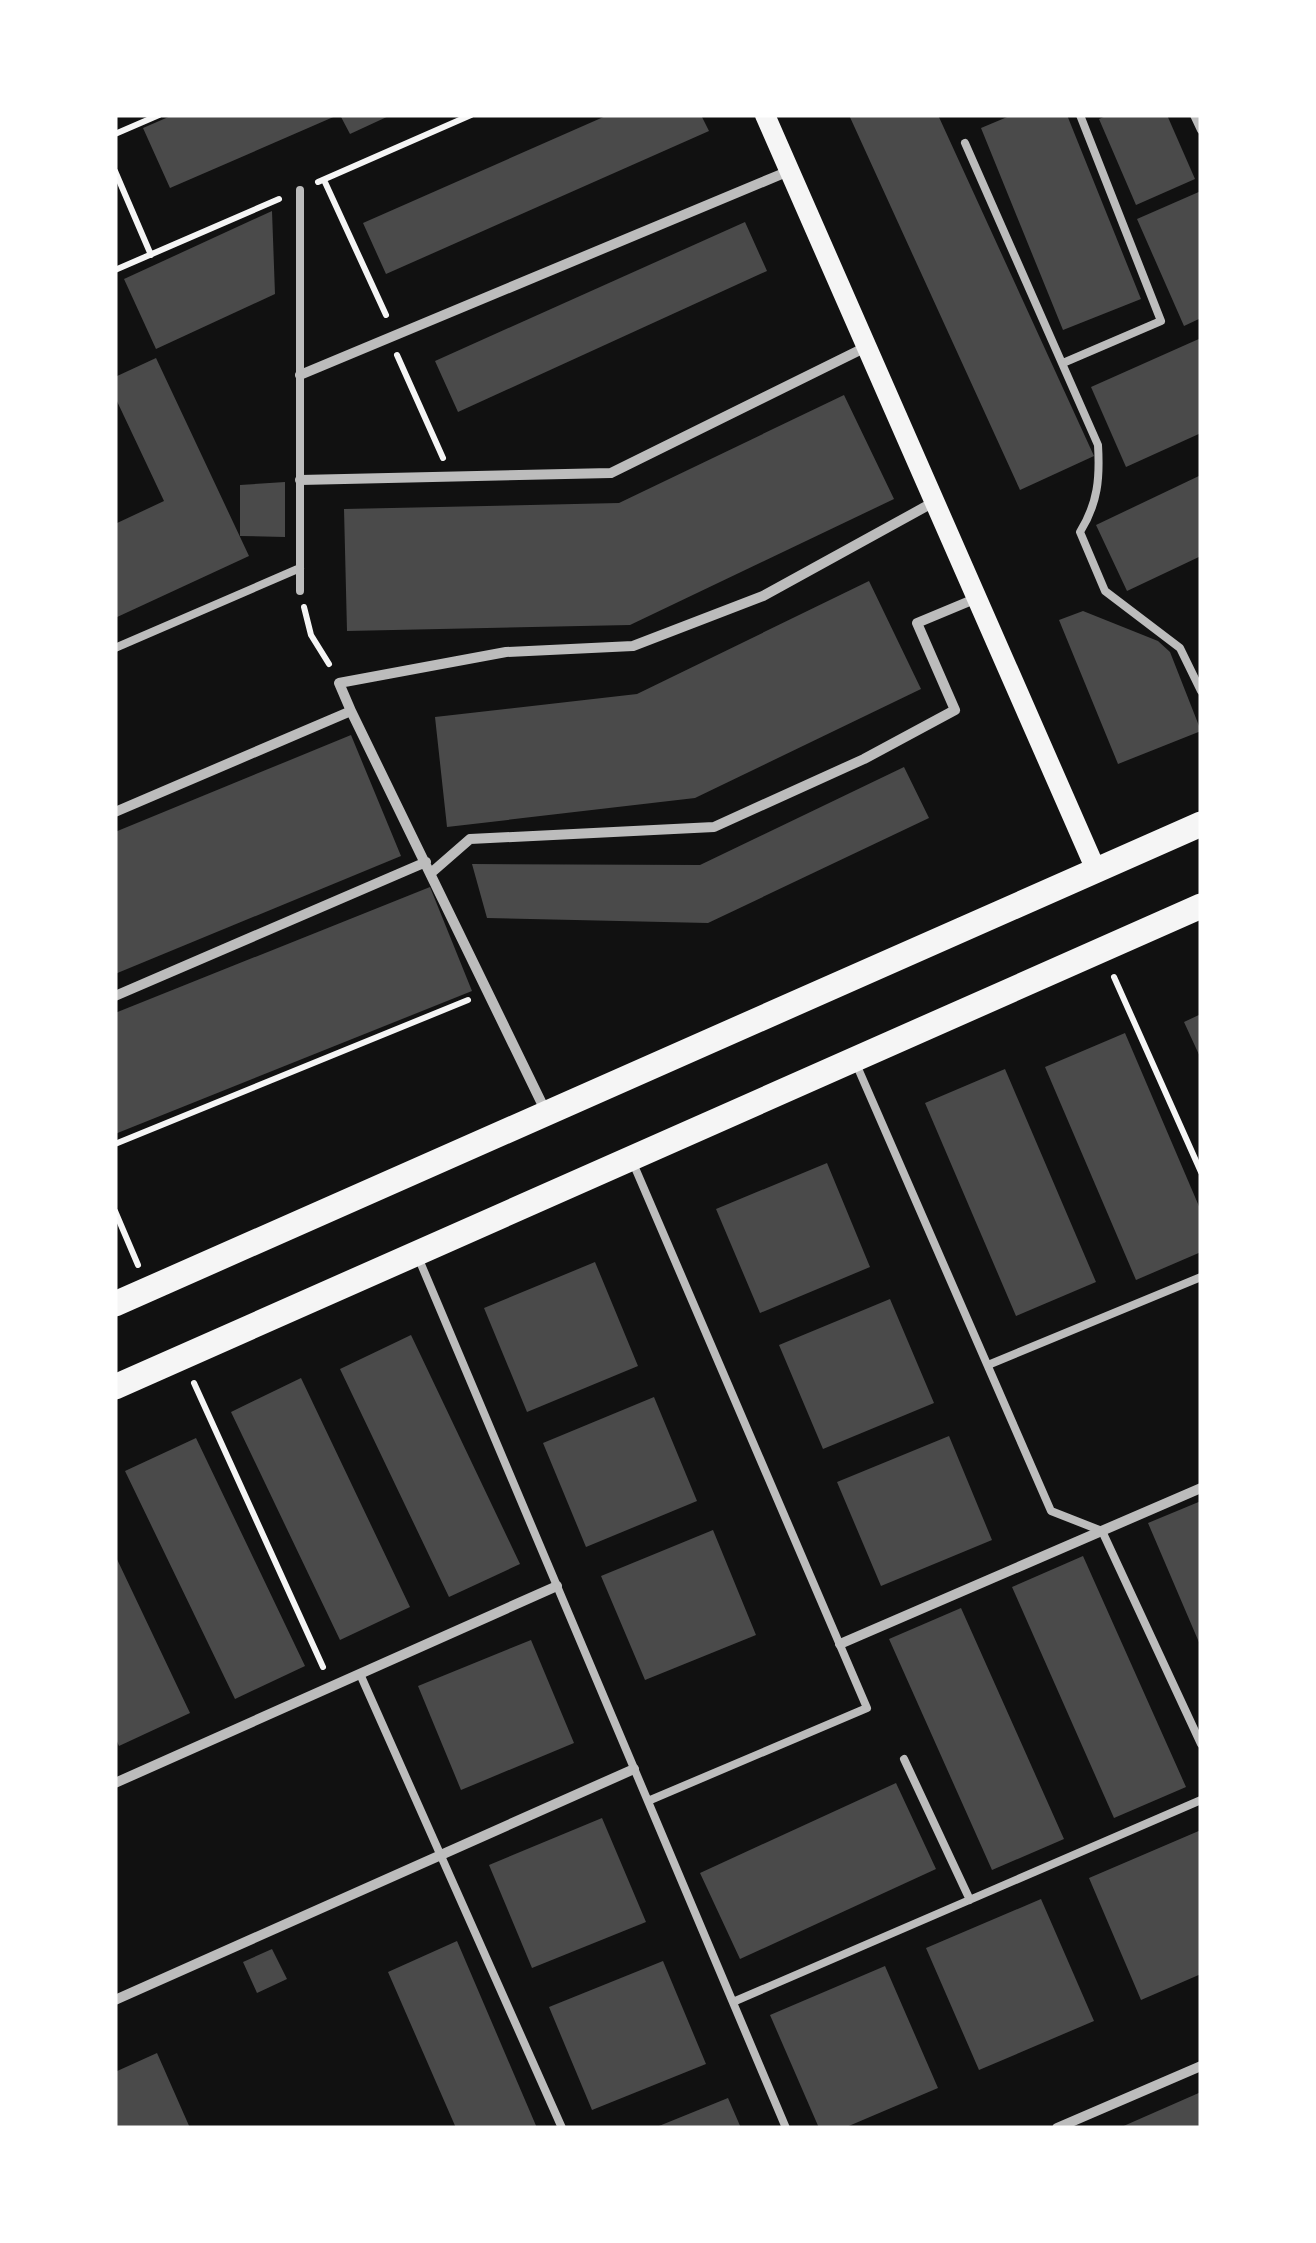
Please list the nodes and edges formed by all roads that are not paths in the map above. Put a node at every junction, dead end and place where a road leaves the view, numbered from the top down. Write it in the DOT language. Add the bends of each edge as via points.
graph roads {
  1 [pos="765,115"];
  2 [pos="1080,115"];
  3 [pos="1194,115"];
  4 [pos="1201,130"];
  5 [pos="965,143"];
  6 [pos="790,171"];
  7 [pos="300,190"];
  8 [pos="867,346"];
  9 [pos="1062,364"];
  10 [pos="300,375"];
  11 [pos="300,480"];
  12 [pos="935,501"];
  13 [pos="300,568"];
  14 [pos="300,592"];
  15 [pos="977,598"];
  16 [pos="115,648"];
  17 [pos="1201,690"];
  18 [pos="352,711"];
  19 [pos="115,812"];
  20 [pos="1201,824"];
  21 [pos="428,868"];
  22 [pos="1096,870"];
  23 [pos="1201,906"];
  24 [pos="115,996"];
  25 [pos="854,1060"];
  26 [pos="547,1113"];
  27 [pos="631,1158"];
  28 [pos="416,1253"];
  29 [pos="1201,1278"];
  30 [pos="115,1304"];
  31 [pos="988,1366"];
  32 [pos="115,1386"];
  33 [pos="1201,1488"];
  34 [pos="1102,1530"];
  35 [pos="557,1586"];
  36 [pos="840,1644"];
  37 [pos="360,1674"];
  38 [pos="1201,1744"];
  39 [pos="904,1759"];
  40 [pos="634,1768"];
  41 [pos="115,1783"];
  42 [pos="1201,1800"];
  43 [pos="648,1801"];
  44 [pos="440,1854"];
  45 [pos="970,1900"];
  46 [pos="115,2000"];
  47 [pos="733,2002"];
  48 [pos="1201,2066"];
  49 [pos="562,2128"];
  50 [pos="786,2128"];
  51 [pos="1057,2128"];
  1 -- 6 [label="main road"];
  2 -- 9 [label="lane" via="1162,321"];
  3 -- 4 [label="lane"];
  5 -- 9 [label="lane"];
  6 -- 8 [label="main road"];
  6 -- 10 [label="street"];
  7 -- 10 [label="lane"];
  8 -- 11 [label="street" via="611,473"];
  8 -- 12 [label="main road"];
  9 -- 17 [label="lane" via="1098,444 1100,482 1080,532 1105,591 1180,648"];
  10 -- 11 [label="lane"];
  11 -- 13 [label="lane"];
  12 -- 15 [label="main road"];
  12 -- 18 [label="street" via="763,596 633,646 506,652 339,683"];
  13 -- 14 [label="lane"];
  13 -- 16 [label="lane"];
  15 -- 21 [label="street" via="917,623 955,710 864,759 714,827 470,839"];
  15 -- 22 [label="main road"];
  18 -- 19 [label="street"];
  18 -- 21 [label="street"];
  20 -- 22 [label="main road"];
  21 -- 24 [label="street"];
  21 -- 26 [label="street"];
  22 -- 26 [label="main road"];
  23 -- 25 [label="main road"];
  25 -- 27 [label="main road"];
  25 -- 31 [label="lane"];
  26 -- 30 [label="main road"];
  27 -- 28 [label="main road"];
  27 -- 36 [label="lane"];
  28 -- 32 [label="main road"];
  28 -- 35 [label="lane"];
  29 -- 31 [label="lane"];
  31 -- 34 [label="lane" via="1051,1511"];
  33 -- 34 [label="street"];
  34 -- 36 [label="street"];
  34 -- 38 [label="lane"];
  35 -- 37 [label="street"];
  35 -- 40 [label="lane"];
  36 -- 43 [label="lane" via="867,1708"];
  37 -- 41 [label="street"];
  37 -- 44 [label="lane"];
  39 -- 45 [label="lane"];
  40 -- 43 [label="lane"];
  40 -- 44 [label="street"];
  42 -- 45 [label="lane"];
  43 -- 47 [label="lane"];
  44 -- 46 [label="street"];
  44 -- 49 [label="lane"];
  45 -- 47 [label="lane"];
  47 -- 50 [label="lane"];
  48 -- 51 [label="street"];
}
